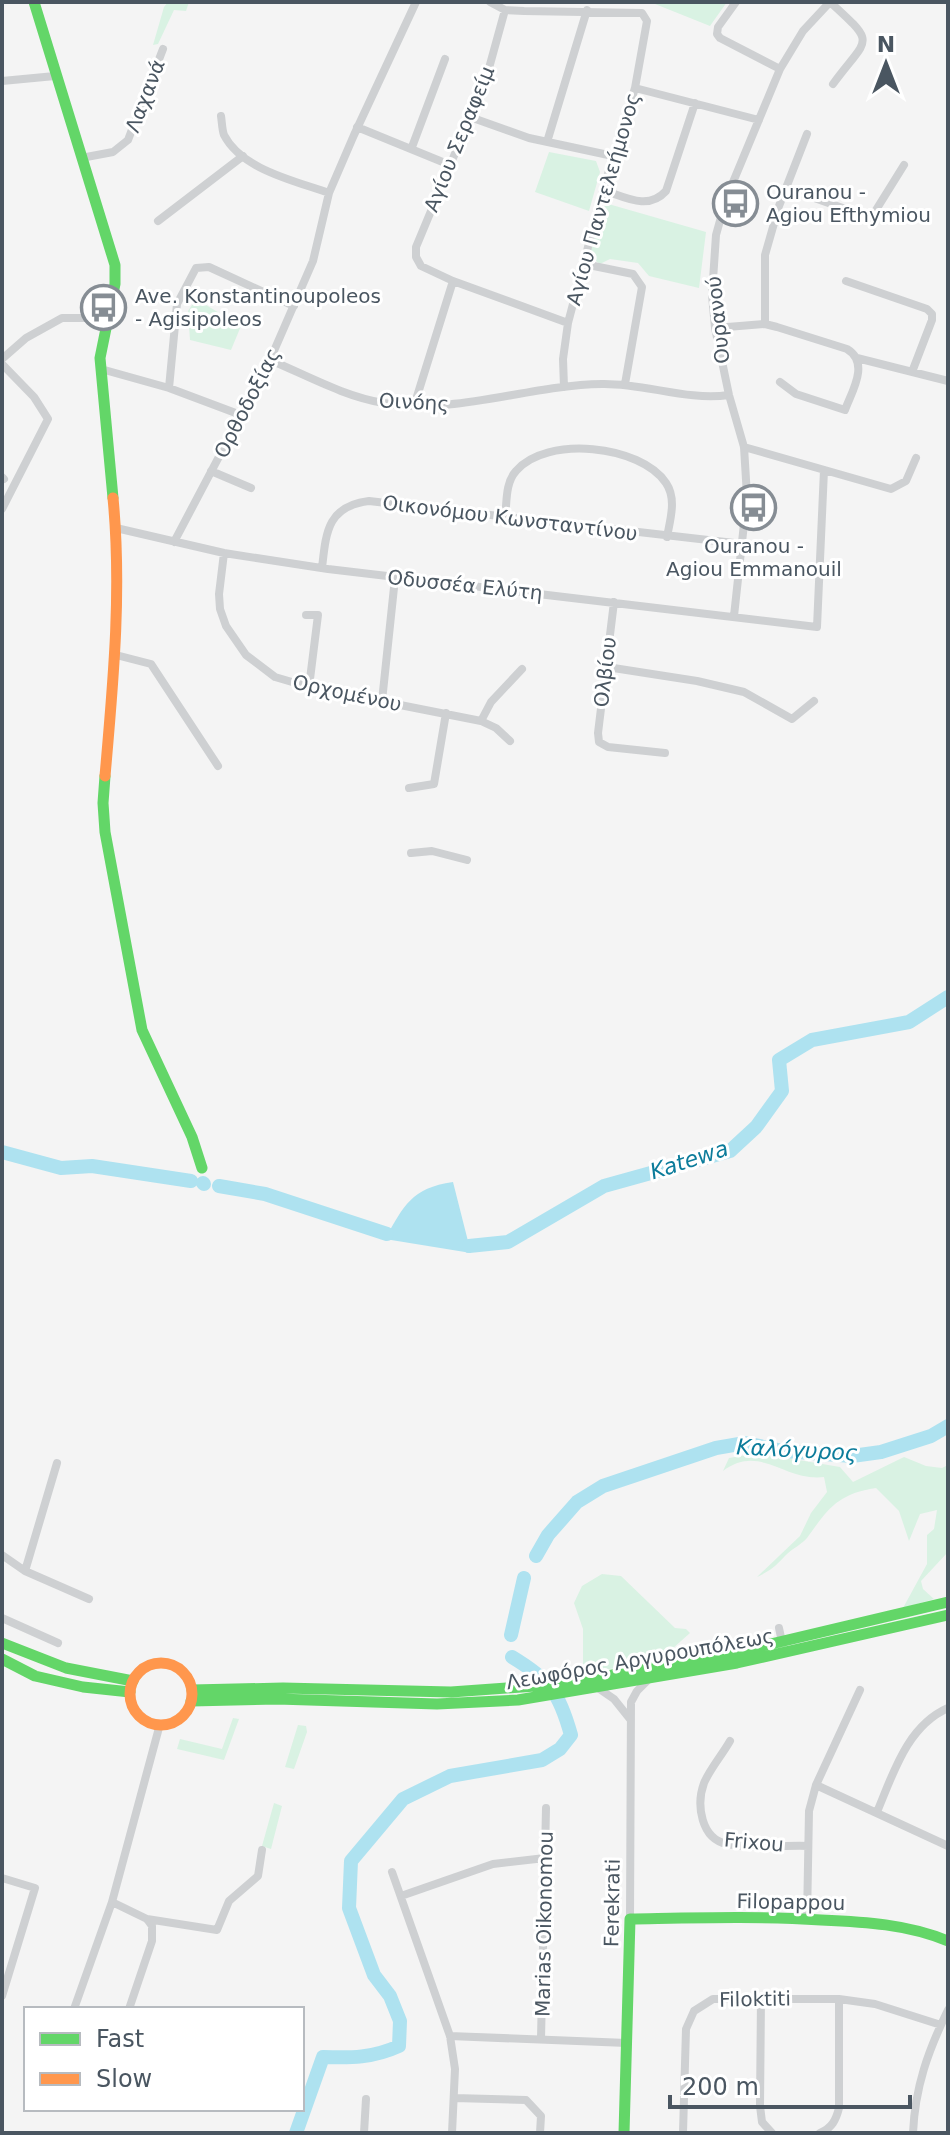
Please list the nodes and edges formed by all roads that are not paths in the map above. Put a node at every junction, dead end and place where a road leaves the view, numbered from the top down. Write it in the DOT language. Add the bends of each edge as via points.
graph roads {
  1 [pos="34,2"];
  2 [pos="416,2"];
  3 [pos="490,2"];
  4 [pos="736,2"];
  5 [pos="830,2"];
  6 [pos="505,10"];
  7 [pos="587,10"];
  8 [pos="163,49"];
  9 [pos="445,59"];
  10 [pos="780,69"];
  11 [pos="55,76"];
  12 [pos="2,81"];
  13 [pos="833,84"];
  14 [pos="635,88"];
  15 [pos="695,103"];
  16 [pos="221,116"];
  17 [pos="470,117"];
  18 [pos="759,120"];
  19 [pos="357,127"];
  20 [pos="807,134"];
  21 [pos="547,142"];
  22 [pos="412,147"];
  23 [pos="243,156"];
  24 [pos="613,156"];
  25 [pos="81,158"];
  26 [pos="450,165"];
  27 [pos="904,165"];
  28 [pos="786,188"];
  29 [pos="603,190"];
  30 [pos="329,193"];
  31 [pos="158,221"];
  32 [pos="584,264"];
  33 [pos="453,281"];
  34 [pos="846,281"];
  35 [pos="294,306"];
  36 [pos="107,318"];
  37 [pos="568,323"];
  38 [pos="765,324"];
  39 [pos="715,328"];
  40 [pos="857,358"];
  41 [pos="270,360"];
  42 [pos="2,362"];
  43 [pos="101,369"];
  44 [pos="912,372"];
  45 [pos="948,381"];
  46 [pos="780,382"];
  47 [pos="625,384"];
  48 [pos="564,387"];
  49 [pos="169,388"];
  50 [pos="729,395"];
  51 [pos="414,406"];
  52 [pos="241,415"];
  53 [pos="744,447"];
  54 [pos="916,458"];
  55 [pos="824,470"];
  56 [pos="211,471"];
  57 [pos="251,488"];
  58 [pos="2,509"];
  59 [pos="505,518"];
  60 [pos="116,528"];
  61 [pos="667,537"];
  62 [pos="174,542"];
  63 [pos="743,544"];
  64 [pos="224,553"];
  65 [pos="322,568"];
  66 [pos="395,578"];
  67 [pos="614,602"];
  68 [pos="306,615"];
  69 [pos="734,616"];
  70 [pos="116,655"];
  71 [pos="607,667"];
  72 [pos="522,669"];
  73 [pos="511,681"];
  74 [pos="309,687"];
  75 [pos="519,689"];
  76 [pos="382,701"];
  77 [pos="814,701"];
  78 [pos="446,713"];
  79 [pos="481,721"];
  80 [pos="510,741"];
  81 [pos="665,753"];
  82 [pos="218,766"];
  83 [pos="409,788"];
  84 [pos="411,853"];
  85 [pos="467,860"];
  86 [pos="202,1168"];
  87 [pos="57,1463"];
  88 [pos="2,1555"];
  89 [pos="25,1571"];
  90 [pos="89,1599"];
  91 [pos="948,1602"];
  92 [pos="948,1615"];
  93 [pos="2,1618"];
  94 [pos="779,1628"];
  95 [pos="782,1642"];
  96 [pos="2,1643"];
  97 [pos="58,1643"];
  98 [pos="3,1663"];
  99 [pos="649,1679"];
  100 [pos="131,1686"];
  101 [pos="598,1688"];
  102 [pos="860,1690"];
  103 [pos="191,1696"];
  104 [pos="948,1708"];
  105 [pos="630,1719"];
  106 [pos="160,1724"];
  107 [pos="730,1741"];
  108 [pos="816,1785"];
  109 [pos="546,1808"];
  110 [pos="877,1812"];
  111 [pos="808,1846"];
  112 [pos="948,1846"];
  113 [pos="262,1850"];
  114 [pos="545,1858"];
  115 [pos="392,1872"];
  116 [pos="2,1878"];
  117 [pos="401,1896"];
  118 [pos="112,1902"];
  119 [pos="147,1919"];
  120 [pos="630,1919"];
  121 [pos="807,1919"];
  122 [pos="948,1941"];
  123 [pos="2,1996"];
  124 [pos="761,1997"];
  125 [pos="839,1999"];
  126 [pos="75,2007"];
  127 [pos="130,2007"];
  128 [pos="948,2010"];
  129 [pos="941,2025"];
  130 [pos="450,2036"];
  131 [pos="541,2039"];
  132 [pos="627,2043"];
  133 [pos="454,2098"];
  134 [pos="366,2099"];
  135 [pos="364,2133"];
  136 [pos="452,2133"];
  137 [pos="540,2133"];
  138 [pos="624,2133"];
  139 [pos="683,2133"];
  140 [pos="772,2133"];
  141 [pos="820,2133"];
  142 [pos="913,2133"];
  1 -- 11 [label="main road"];
  2 -- 19 [label="street, Ορθοδοξίας"];
  3 -- 6 [label="street"];
  4 -- 10 [label="street" via="717,34"];
  5 -- 10 [label="street, Ουρανού" via="803,31"];
  5 -- 13 [label="street" via="864,38"];
  6 -- 7 [label="street"];
  6 -- 17 [label="street, Αγίου Σεραφείμ"];
  7 -- 14 [label="street, Αγίου Παντελεήμονος" via="642,13 648,26"];
  7 -- 21 [label="street"];
  8 -- 25 [label="street, Λαχανά" via="128,140 113,152"];
  9 -- 22 [label="street"];
  10 -- 18 [label="street, Ουρανού"];
  11 -- 12 [label="street"];
  11 -- 25 [label="main road"];
  14 -- 15 [label="street"];
  14 -- 24 [label="street, Αγίου Παντελεήμονος"];
  15 -- 18 [label="street"];
  15 -- 29 [label="street" via="661,197 638,202"];
  16 -- 23 [label="street" via="224,134"];
  17 -- 21 [label="street"];
  17 -- 26 [label="street, Αγίου Σεραφείμ"];
  18 -- 39 [label="street, Ουρανού" via="716,235"];
  19 -- 22 [label="street"];
  19 -- 30 [label="street, Ορθοδοξίας"];
  20 -- 28 [label="street"];
  21 -- 24 [label="street"];
  22 -- 26 [label="street"];
  23 -- 30 [label="street"];
  23 -- 31 [label="street"];
  24 -- 29 [label="street, Αγίου Παντελεήμονος"];
  25 -- 36 [label="main road" via="115,265"];
  26 -- 33 [label="street, Αγίου Σεραφείμ" via="416,257 421,266"];
  27 -- 28 [label="street" via="871,218"];
  28 -- 38 [label="street" via="765,255"];
  29 -- 32 [label="street, Αγίου Παντελεήμονος"];
  30 -- 35 [label="street, Ορθοδοξίας" via="313,261"];
  32 -- 37 [label="street, Αγίου Παντελεήμονος"];
  32 -- 47 [label="street" via="633,274 642,287"];
  33 -- 37 [label="street"];
  33 -- 51 [label="street"];
  34 -- 44 [label="street" via="932,314"];
  35 -- 41 [label="street, Ορθοδοξίας"];
  35 -- 49 [label="street" via="209,267 196,268 177,304"];
  36 -- 42 [label="street" via="62,318 26,338"];
  36 -- 43 [label="main road"];
  37 -- 48 [label="street, Αγίου Παντελεήμονος"];
  38 -- 39 [label="street"];
  38 -- 40 [label="street" via="847,349"];
  39 -- 50 [label="street, Ουρανού"];
  40 -- 44 [label="street"];
  40 -- 46 [label="street" via="858,373 845,410 796,394"];
  41 -- 51 [label="street, Οινόης" via="365,399"];
  41 -- 52 [label="street, Ορθοδοξίας"];
  42 -- 58 [label="street" via="48,419"];
  43 -- 49 [label="street"];
  43 -- 60 [label="main road"];
  44 -- 45 [label="street"];
  47 -- 48 [label="street, Οινόης"];
  47 -- 50 [label="street, Οινόης" via="703,397"];
  48 -- 51 [label="street, Οινόης" via="466,404"];
  49 -- 52 [label="street"];
  50 -- 53 [label="street, Ουρανού"];
  52 -- 56 [label="street, Ορθοδοξίας"];
  53 -- 55 [label="street"];
  53 -- 63 [label="street, Ουρανού"];
  54 -- 55 [label="street" via="906,481 891,489"];
  55 -- 69 [label="street, Οδυσσέα Ελύτη" via="817,627"];
  56 -- 57 [label="street"];
  56 -- 62 [label="street, Ορθοδοξίας"];
  59 -- 61 [label="street, Οικονόμου Κωνσταντίνου"];
  59 -- 61 [label="street" via="515,471 531,458 580,447 643,464 666,483 673,501"];
  59 -- 65 [label="street, Οικονόμου Κωνσταντίνου" via="361,502 343,510 330,525"];
  60 -- 62 [label="street, Οδυσσέα Ελύτη"];
  60 -- 70 [label="main road"];
  61 -- 63 [label="street, Οικονόμου Κωνσταντίνου"];
  62 -- 64 [label="street, Οδυσσέα Ελύτη"];
  63 -- 69 [label="street, Ουρανού"];
  64 -- 65 [label="street, Οδυσσέα Ελύτη"];
  64 -- 74 [label="street, Ορχομένου" via="220,609 235,642 275,677"];
  65 -- 66 [label="street, Οδυσσέα Ελύτη"];
  66 -- 67 [label="street, Οδυσσέα Ελύτη"];
  66 -- 76 [label="street"];
  67 -- 69 [label="street, Οδυσσέα Ελύτη"];
  67 -- 71 [label="street, Ολβίου"];
  68 -- 74 [label="street" via="318,615"];
  70 -- 82 [label="street" via="151,664"];
  70 -- 86 [label="main road" via="105,832 142,1030"];
  71 -- 77 [label="street" via="744,692 792,719"];
  71 -- 81 [label="street, Ολβίου" via="599,742"];
  72 -- 73 [label="street"];
  73 -- 75 [label="street"];
  73 -- 79 [label="street"];
  74 -- 76 [label="street, Ορχομένου"];
  76 -- 78 [label="street, Ορχομένου"];
  78 -- 79 [label="street, Ορχομένου"];
  78 -- 83 [label="street" via="434,784"];
  79 -- 80 [label="street, Ορχομένου"];
  84 -- 85 [label="street" via="432,851"];
  87 -- 89 [label="street"];
  88 -- 89 [label="street"];
  89 -- 90 [label="street"];
  91 -- 95 [label="main road, Λεωφόρος Αργυρουπόλεως"];
  92 -- 99 [label="main road, Λεωφόρος Αργυρουπόλεως"];
  93 -- 97 [label="street"];
  94 -- 95 [label="street"];
  95 -- 103 [label="main road, Λεωφόρος Αργυρουπόλεως" via="508,1689 437,1694 282,1688"];
  96 -- 100 [label="main road" via="50,1665"];
  98 -- 100 [label="main road" via="83,1687"];
  99 -- 101 [label="main road, Λεωφόρος Αργυρουπόλεως"];
  99 -- 105 [label="street" via="631,1702"];
  100 -- 103 [label="main road" via="146,1667 165,1663 183,1672"];
  100 -- 106 [label="main road" via="134,1709"];
  101 -- 103 [label="main road, Λεωφόρος Αργυρουπόλεως" via="518,1700 437,1704"];
  101 -- 105 [label="street"];
  102 -- 108 [label="street"];
  103 -- 106 [label="main road" via="181,1717"];
  104 -- 110 [label="street" via="919,1729 905,1748"];
  105 -- 120 [label="street, Ferekrati"];
  106 -- 118 [label="street"];
  107 -- 111 [label="street, Frixou" via="701,1793 705,1830 727,1844"];
  108 -- 110 [label="street"];
  108 -- 111 [label="street"];
  109 -- 114 [label="street, Marias Oikonomou"];
  110 -- 112 [label="street"];
  111 -- 121 [label="street"];
  113 -- 119 [label="street" via="258,1876 229,1901 217,1930"];
  114 -- 117 [label="street" via="493,1864"];
  114 -- 131 [label="street, Marias Oikonomou"];
  115 -- 117 [label="street"];
  116 -- 123 [label="street" via="35,1888"];
  117 -- 130 [label="street"];
  118 -- 119 [label="street"];
  118 -- 126 [label="street"];
  119 -- 127 [label="street" via="152,1941"];
  120 -- 121 [label="main road, Filopappou"];
  120 -- 132 [label="main road, Ferekrati"];
  121 -- 122 [label="main road, Filopappou" via="885,1923"];
  124 -- 125 [label="street, Filoktiti"];
  124 -- 139 [label="street, Filoktiti" via="713,1999 688,2019"];
  124 -- 140 [label="street" via="760,2106 762,2122"];
  125 -- 129 [label="street, Filoktiti" via="875,2004"];
  125 -- 141 [label="street" via="839,2108 836,2120"];
  128 -- 129 [label="street"];
  129 -- 142 [label="street" via="920,2079"];
  130 -- 131 [label="street"];
  130 -- 133 [label="street"];
  131 -- 132 [label="street"];
  132 -- 138 [label="main road, Ferekrati"];
  133 -- 136 [label="street"];
  133 -- 137 [label="street" via="526,2100 541,2116"];
  134 -- 135 [label="street"];
}
